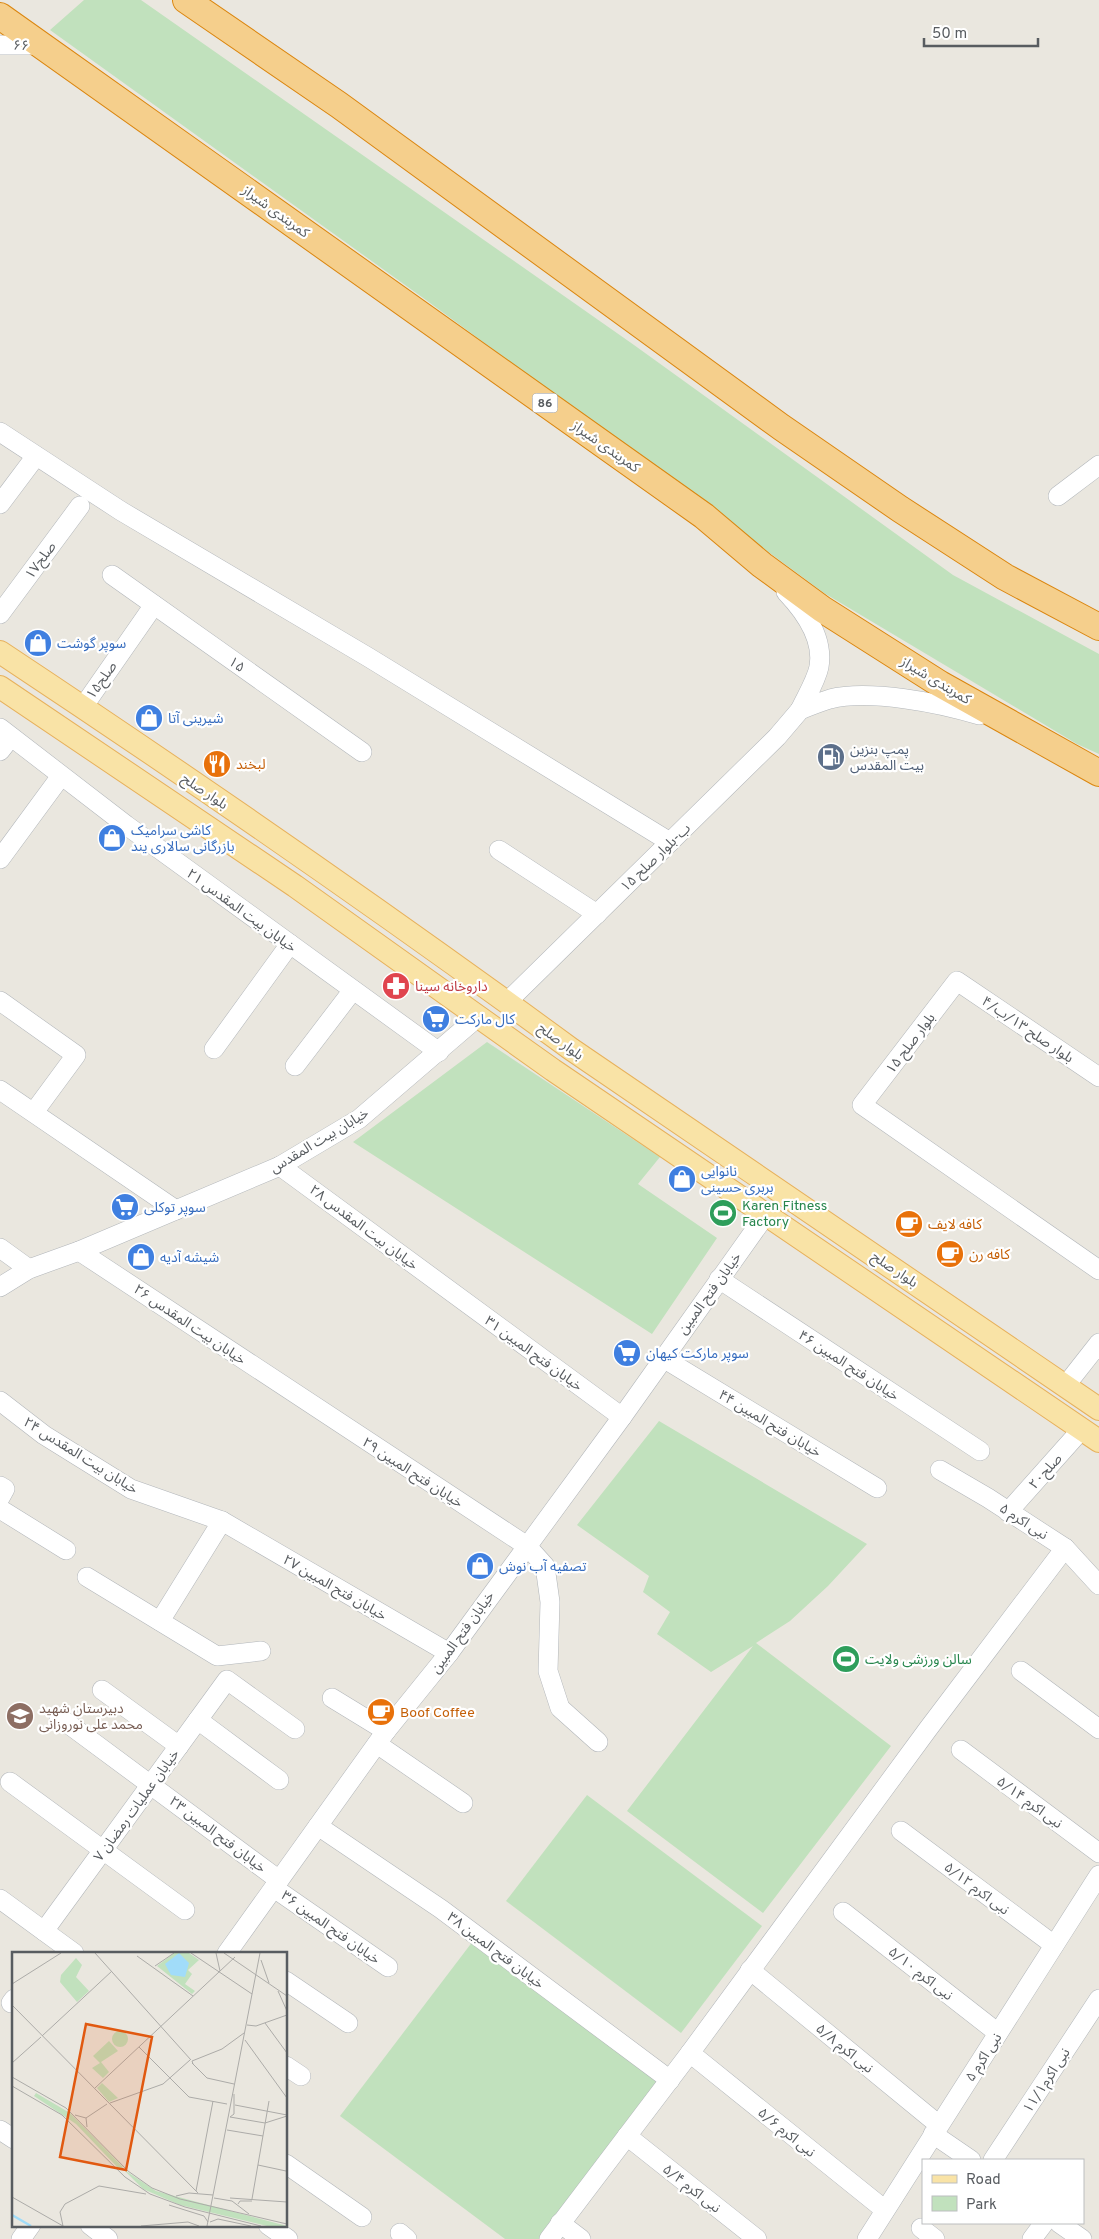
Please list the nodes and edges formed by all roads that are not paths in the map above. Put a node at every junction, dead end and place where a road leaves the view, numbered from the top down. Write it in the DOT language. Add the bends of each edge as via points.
graph roads {
  1 [pos="186,0"];
  2 [pos="0,16"];
  3 [pos="0,45"];
  4 [pos="42,45"];
  5 [pos="0,432"];
  6 [pos="36,456"];
  7 [pos="1099,465"];
  8 [pos="1058,496"];
  9 [pos="0,504"];
  10 [pos="80,506"];
  11 [pos="762,565"];
  12 [pos="112,575"];
  13 [pos="154,604"];
  14 [pos="0,614"];
  15 [pos="1099,627"];
  16 [pos="0,652"];
  17 [pos="0,687"];
  18 [pos="83,707"];
  19 [pos="800,710"];
  20 [pos="1029,733"];
  21 [pos="4,739"];
  22 [pos="362,752"];
  23 [pos="1099,773"];
  24 [pos="61,776"];
  25 [pos="670,842"];
  26 [pos="499,850"];
  27 [pos="0,858"];
  28 [pos="310,863"];
  29 [pos="295,886"];
  30 [pos="597,914"];
  31 [pos="290,944"];
  32 [pos="957,981"];
  33 [pos="353,990"];
  34 [pos="0,1002"];
  35 [pos="508,1002"];
  36 [pos="479,1016"];
  37 [pos="214,1049"];
  38 [pos="439,1052"];
  39 [pos="296,1066"];
  40 [pos="1099,1077"];
  41 [pos="0,1090"];
  42 [pos="34,1112"];
  43 [pos="280,1166"];
  44 [pos="176,1210"];
  45 [pos="767,1213"];
  46 [pos="0,1248"];
  47 [pos="79,1251"];
  48 [pos="892,1266"];
  49 [pos="29,1269"];
  50 [pos="1099,1270"];
  51 [pos="719,1279"];
  52 [pos="0,1288"];
  53 [pos="447,1289"];
  54 [pos="876,1289"];
  55 [pos="1099,1343"];
  56 [pos="663,1358"];
  57 [pos="1066,1385"];
  58 [pos="300,1397"];
  59 [pos="0,1401"];
  60 [pos="1099,1409"];
  61 [pos="622,1417"];
  62 [pos="1090,1435"];
  63 [pos="980,1452"];
  64 [pos="940,1470"];
  65 [pos="0,1486"];
  66 [pos="877,1488"];
  67 [pos="0,1498"];
  68 [pos="0,1509"];
  69 [pos="1008,1512"];
  70 [pos="222,1521"];
  71 [pos="527,1546"];
  72 [pos="1065,1548"];
  73 [pos="66,1550"];
  74 [pos="87,1577"];
  75 [pos="1099,1585"];
  76 [pos="160,1621"];
  77 [pos="261,1652"];
  78 [pos="449,1653"];
  79 [pos="1021,1671"];
  80 [pos="102,1690"];
  81 [pos="332,1698"];
  82 [pos="60,1717"];
  83 [pos="198,1720"];
  84 [pos="295,1729"];
  85 [pos="1099,1729"];
  86 [pos="382,1737"];
  87 [pos="598,1742"];
  88 [pos="179,1746"];
  89 [pos="961,1750"];
  90 [pos="279,1780"];
  91 [pos="10,1782"];
  92 [pos="151,1785"];
  93 [pos="463,1803"];
  94 [pos="318,1826"];
  95 [pos="901,1831"];
  96 [pos="103,1850"];
  97 [pos="1099,1853"];
  98 [pos="1099,1874"];
  99 [pos="276,1884"];
  100 [pos="0,1899"];
  101 [pos="185,1910"];
  102 [pos="843,1912"];
  103 [pos="50,1941"];
  104 [pos="1054,1945"];
  105 [pos="235,1950"];
  106 [pos="72,1952"];
  107 [pos="388,1967"];
  108 [pos="750,1970"];
  109 [pos="288,1982"];
  110 [pos="1099,2000"];
  111 [pos="348,2023"];
  112 [pos="998,2033"];
  113 [pos="690,2053"];
  114 [pos="670,2080"];
  115 [pos="0,2130"];
  116 [pos="936,2130"];
  117 [pos="627,2136"];
  118 [pos="12,2139"];
  119 [pos="969,2159"];
  120 [pos="994,2159"];
  121 [pos="288,2165"];
  122 [pos="885,2210"];
  123 [pos="362,2216"];
  124 [pos="560,2223"];
  125 [pos="1043,2224"];
  126 [pos="1060,2224"];
  127 [pos="30,2226"];
  128 [pos="91,2226"];
  129 [pos="269,2226"];
  130 [pos="21,2239"];
  131 [pos="108,2239"];
  132 [pos="288,2239"];
  133 [pos="548,2239"];
  134 [pos="581,2239"];
  135 [pos="757,2239"];
  136 [pos="867,2239"];
  137 [pos="1032,2239"];
  138 [pos="1082,2239"];
  1 -- 15 [label="highway" via="339,104 756,409 868,487 1005,577"];
  2 -- 4 [label="highway, کمربندی شیراز / 86"];
  3 -- 4 [label="street, ۶۶"];
  4 -- 11 [label="highway, کمربندی شیراز / 86" via="704,516"];
  5 -- 6 [label="street"];
  6 -- 9 [label="street"];
  6 -- 25 [label="street" via="129,516 368,657"];
  7 -- 8 [label="street"];
  10 -- 14 [label="street, صلح۱۷"];
  11 -- 19 [label="street" via="798,605 818,640 819,668"];
  11 -- 20 [label="highway, کمربندی شیراز / 86" via="822,609 940,684"];
  12 -- 13 [label="street, ۱۵"];
  13 -- 18 [label="street, صلح۱۵"];
  13 -- 22 [label="street, ۱۵"];
  16 -- 18 [label="main road, بلوار صلح"];
  17 -- 29 [label="main road, بلوار صلح"];
  18 -- 28 [label="main road, بلوار صلح"];
  19 -- 20 [label="street" via="830,699 858,695 955,707"];
  19 -- 25 [label="street, ۱۵ ب-بلوار صلح" via="777,737"];
  20 -- 23 [label="highway, کمربندی شیراز / 86"];
  21 -- 24 [label="street, خیابان بیت المقدس ۲۱"];
  24 -- 27 [label="street"];
  24 -- 31 [label="street, خیابان بیت المقدس ۲۱"];
  25 -- 30 [label="street, ۱۵ ب-بلوار صلح"];
  26 -- 30 [label="street"];
  28 -- 29 [label="main road"];
  28 -- 35 [label="main road, بلوار صلح"];
  29 -- 36 [label="main road, بلوار صلح"];
  30 -- 35 [label="street, ۱۵ ب-بلوار صلح"];
  31 -- 33 [label="street, خیابان بیت المقدس ۲۱"];
  31 -- 37 [label="street"];
  32 -- 40 [label="street, بلوار صلح ۱۳/ب/۴"];
  32 -- 50 [label="street, بلوار صلح ۱۵" via="862,1105"];
  33 -- 38 [label="street, خیابان بیت المقدس ۲۱"];
  33 -- 39 [label="street"];
  34 -- 42 [label="street" via="76,1055"];
  35 -- 48 [label="main road, بلوار صلح" via="571,1049"];
  36 -- 38 [label="street, خیابان بیت المقدس"];
  36 -- 45 [label="main road, بلوار صلح" via="553,1070"];
  38 -- 43 [label="street, خیابان بیت المقدس" via="359,1119"];
  41 -- 42 [label="street"];
  42 -- 44 [label="street"];
  43 -- 44 [label="street, خیابان بیت المقدس"];
  43 -- 53 [label="street, خیابان بیت المقدس ۲۸"];
  44 -- 47 [label="street, خیابان بیت المقدس"];
  45 -- 51 [label="street, خیابان فتح المبین"];
  45 -- 54 [label="main road, بلوار صلح"];
  46 -- 49 [label="street"];
  47 -- 49 [label="street, خیابان بیت المقدس"];
  47 -- 58 [label="street, خیابان بیت المقدس ۲۶"];
  48 -- 54 [label="main road"];
  48 -- 57 [label="main road, بلوار صلح"];
  49 -- 52 [label="street, خیابان بیت المقدس"];
  51 -- 56 [label="street, خیابان فتح المبین"];
  51 -- 63 [label="street, خیابان فتح المبین ۴۶"];
  53 -- 61 [label="street, خیابان فتح المبین ۳۱"];
  54 -- 62 [label="main road, بلوار صلح"];
  55 -- 57 [label="street"];
  56 -- 61 [label="street, خیابان فتح المبین"];
  56 -- 66 [label="street, خیابان فتح المبین ۴۴"];
  57 -- 60 [label="main road, بلوار صلح"];
  58 -- 71 [label="street, خیابان فتح المبین ۲۹"];
  59 -- 70 [label="street, خیابان بیت المقدس ۲۴" via="44,1435 131,1489"];
  61 -- 71 [label="street, خیابان فتح المبین"];
  62 -- 69 [label="street, صلح۲۰"];
  64 -- 69 [label="street, نبی اکرم ۵"];
  65 -- 67 [label="street" via="5,1489"];
  68 -- 73 [label="street"];
  69 -- 72 [label="street, نبی اکرم ۵"];
  70 -- 76 [label="street"];
  70 -- 78 [label="street, خیابان فتح المبین ۲۷"];
  71 -- 78 [label="street, خیابان فتح المبین"];
  71 -- 87 [label="street, خیابان فتح المبین ۲۹" via="545,1566 550,1602 548,1671 560,1708"];
  72 -- 75 [label="street, نبی اکرم ۵"];
  72 -- 108 [label="street"];
  74 -- 76 [label="street"];
  76 -- 77 [label="street" via="217,1656"];
  78 -- 86 [label="street, خیابان فتح المبین"];
  79 -- 85 [label="street"];
  80 -- 88 [label="street"];
  81 -- 86 [label="street"];
  82 -- 92 [label="street, خیابان فتح المبین ۲۳"];
  83 -- 84 [label="street, خیابان عملیات رمضان ۷" via="227,1680"];
  83 -- 88 [label="street, خیابان عملیات رمضان ۷"];
  83 -- 90 [label="street"];
  86 -- 93 [label="street"];
  86 -- 94 [label="street, خیابان فتح المبین"];
  88 -- 92 [label="street, خیابان عملیات رمضان ۷"];
  89 -- 97 [label="street, نبی اکرم ۵/۱۴"];
  91 -- 96 [label="street"];
  92 -- 96 [label="street, خیابان عملیات رمضان ۷"];
  92 -- 99 [label="street, خیابان فتح المبین ۲۳"];
  94 -- 99 [label="street, خیابان فتح المبین"];
  94 -- 114 [label="street, خیابان فتح المبین ۳۸" via="441,1909"];
  95 -- 104 [label="street, نبی اکرم ۵/۱۲"];
  96 -- 101 [label="street"];
  96 -- 103 [label="street, خیابان عملیات رمضان ۷"];
  98 -- 104 [label="street, نبی اکرم ۵"];
  99 -- 105 [label="street, خیابان فتح المبین"];
  99 -- 107 [label="street, خیابان فتح المبین ۳۶"];
  100 -- 103 [label="street"];
  102 -- 112 [label="street, نبی اکرم ۵/۱۰"];
  103 -- 106 [label="street"];
  104 -- 112 [label="street, نبی اکرم ۵"];
  108 -- 113 [label="street"];
  108 -- 116 [label="street, نبی اکرم ۵/۸"];
  109 -- 111 [label="street"];
  110 -- 120 [label="street, نبی اکرم۱۱/۱"];
  112 -- 116 [label="street, نبی اکرم ۵"];
  113 -- 114 [label="street"];
  113 -- 122 [label="street, نبی اکرم ۵/۶"];
  114 -- 117 [label="street"];
  115 -- 118 [label="street"];
  116 -- 119 [label="street, نبی اکرم ۵/۸"];
  116 -- 122 [label="street, نبی اکرم ۵"];
  117 -- 124 [label="street"];
  117 -- 135 [label="street, نبی اکرم ۵/۴"];
  121 -- 123 [label="street"];
  122 -- 136 [label="street, نبی اکرم ۵"];
  124 -- 133 [label="street"];
  124 -- 134 [label="street"];
  125 -- 137 [label="street"];
  126 -- 138 [label="street"];
  127 -- 130 [label="street"];
  128 -- 131 [label="street"];
  129 -- 132 [label="street"];
}
